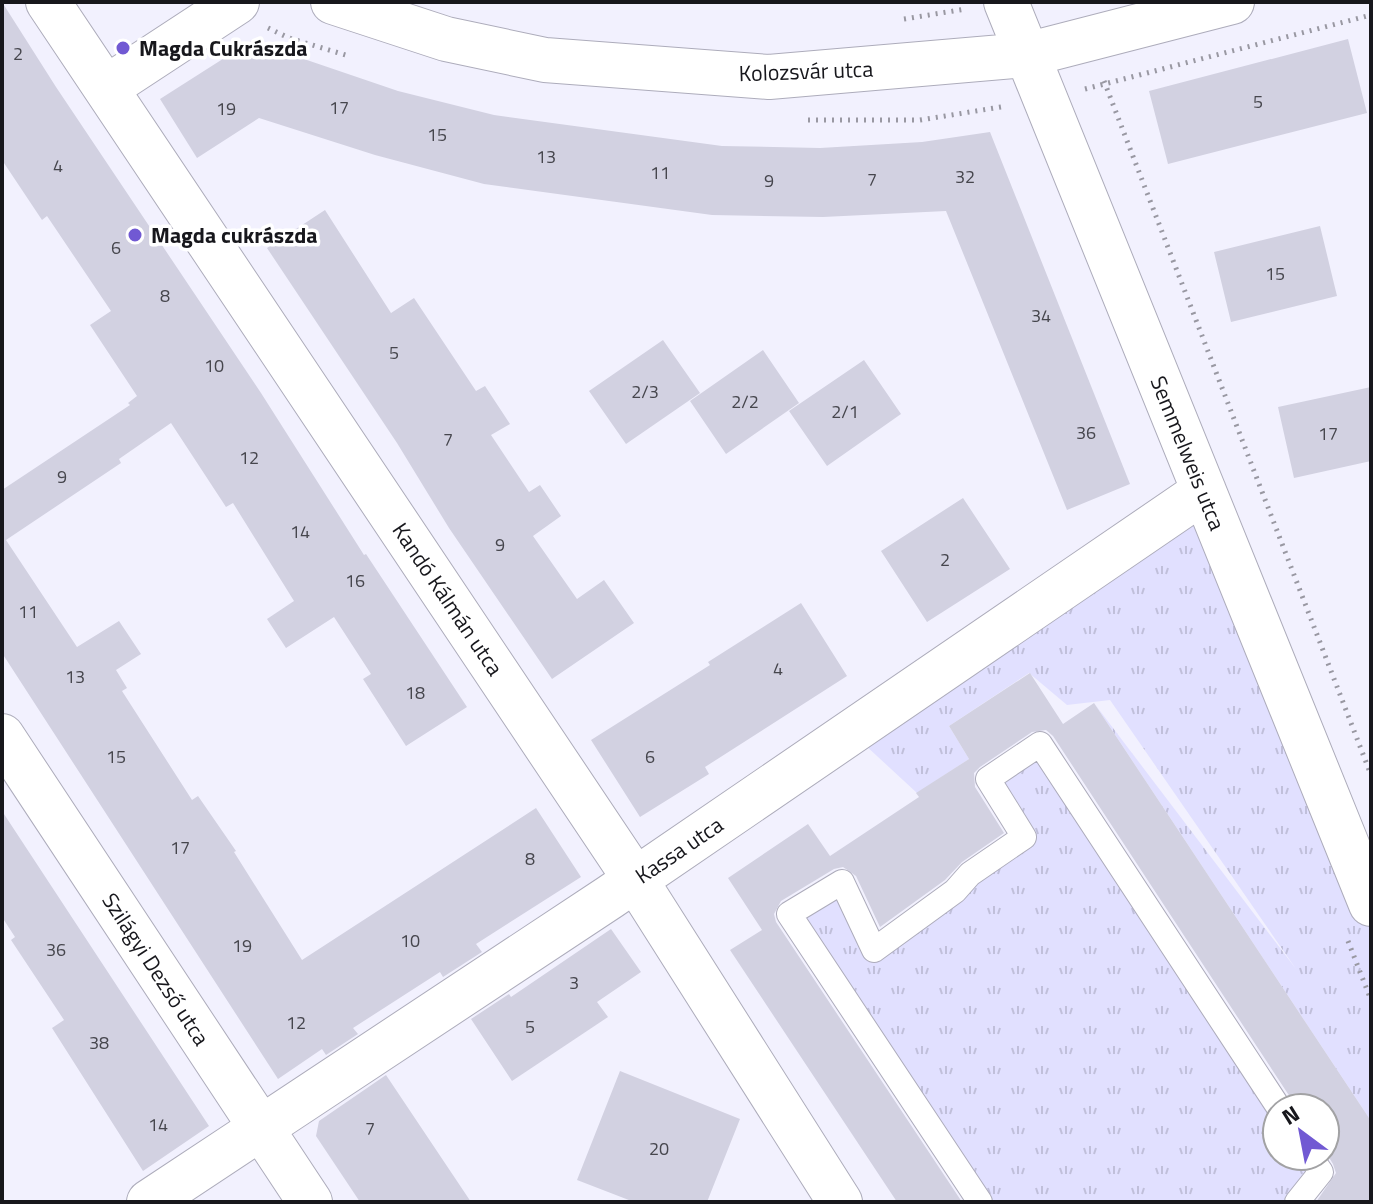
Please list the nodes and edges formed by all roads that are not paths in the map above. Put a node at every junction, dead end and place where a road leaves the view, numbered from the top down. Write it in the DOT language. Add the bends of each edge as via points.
graph roads {
  1 [pos="48,2"];
  2 [pos="237,2"];
  3 [pos="333,2"];
  4 [pos="1006,2"];
  5 [pos="1232,2"];
  6 [pos="1026,55"];
  7 [pos="106,88"];
  8 [pos="1204,491"];
  9 [pos="2,736"];
  10 [pos="635,879"];
  11 [pos="1371,904"];
  12 [pos="1268,1092"];
  13 [pos="261,1128"];
  14 [pos="1321,1172"];
  15 [pos="149,1202"];
  16 [pos="310,1202"];
  17 [pos="840,1202"];
  18 [pos="980,1202"];
  19 [pos="1297,1202"];
  1 -- 7 [label="street, Kandó Kálmán utca"];
  2 -- 7 [label="street"];
  3 -- 6 [label="street, Kolozsvár utca" via="446,39 545,60 634,68 769,77"];
  4 -- 6 [label="street, Semmelweis utca"];
  5 -- 6 [label="street, Kolozsvár utca"];
  6 -- 8 [label="street, Semmelweis utca"];
  7 -- 10 [label="street, Kandó Kálmán utca"];
  8 -- 10 [label="street, Kassa utca"];
  8 -- 11 [label="street, Semmelweis utca"];
  9 -- 13 [label="street, Szilágyi Dezső utca"];
  10 -- 13 [label="street, Kassa utca"];
  10 -- 17 [label="street, Kandó Kálmán utca"];
  12 -- 18 [label="lane" via="1040,744 988,779 1024,837 874,950 842,882 789,914"];
  13 -- 15 [label="street, Kassa utca"];
  13 -- 16 [label="street, Szilágyi Dezső utca"];
  14 -- 19 [label="lane"];
}
